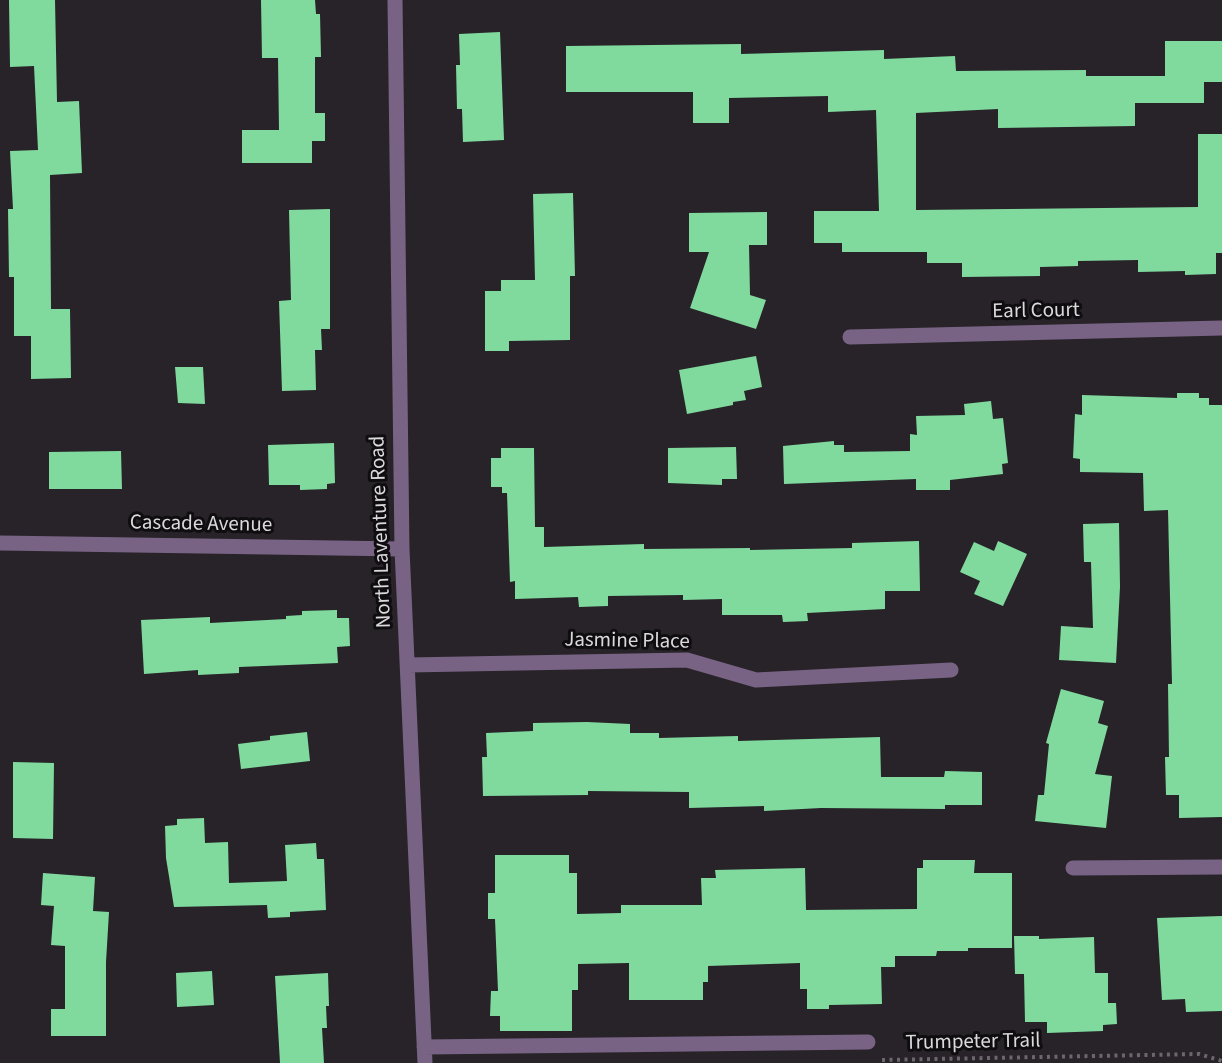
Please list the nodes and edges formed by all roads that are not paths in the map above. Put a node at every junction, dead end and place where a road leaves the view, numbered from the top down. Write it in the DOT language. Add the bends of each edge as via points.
graph roads {
  1 [pos="394,0"];
  2 [pos="1222,328"];
  3 [pos="850,337"];
  4 [pos="0,543"];
  5 [pos="402,549"];
  6 [pos="408,665"];
  7 [pos="951,670"];
  8 [pos="1222,867"];
  9 [pos="1073,868"];
  10 [pos="868,1042"];
  11 [pos="424,1047"];
  12 [pos="425,1063"];
  1 -- 5 [label="street, North Laventure Road"];
  2 -- 3 [label="street, Earl Court"];
  4 -- 5 [label="street, Cascade Avenue"];
  5 -- 6 [label="street, North Laventure Road"];
  6 -- 7 [label="street, Jasmine Place" via="687,660 756,680"];
  6 -- 11 [label="street, North Laventure Road"];
  8 -- 9 [label="street"];
  10 -- 11 [label="street"];
  11 -- 12 [label="street, North Laventure Road"];
}
